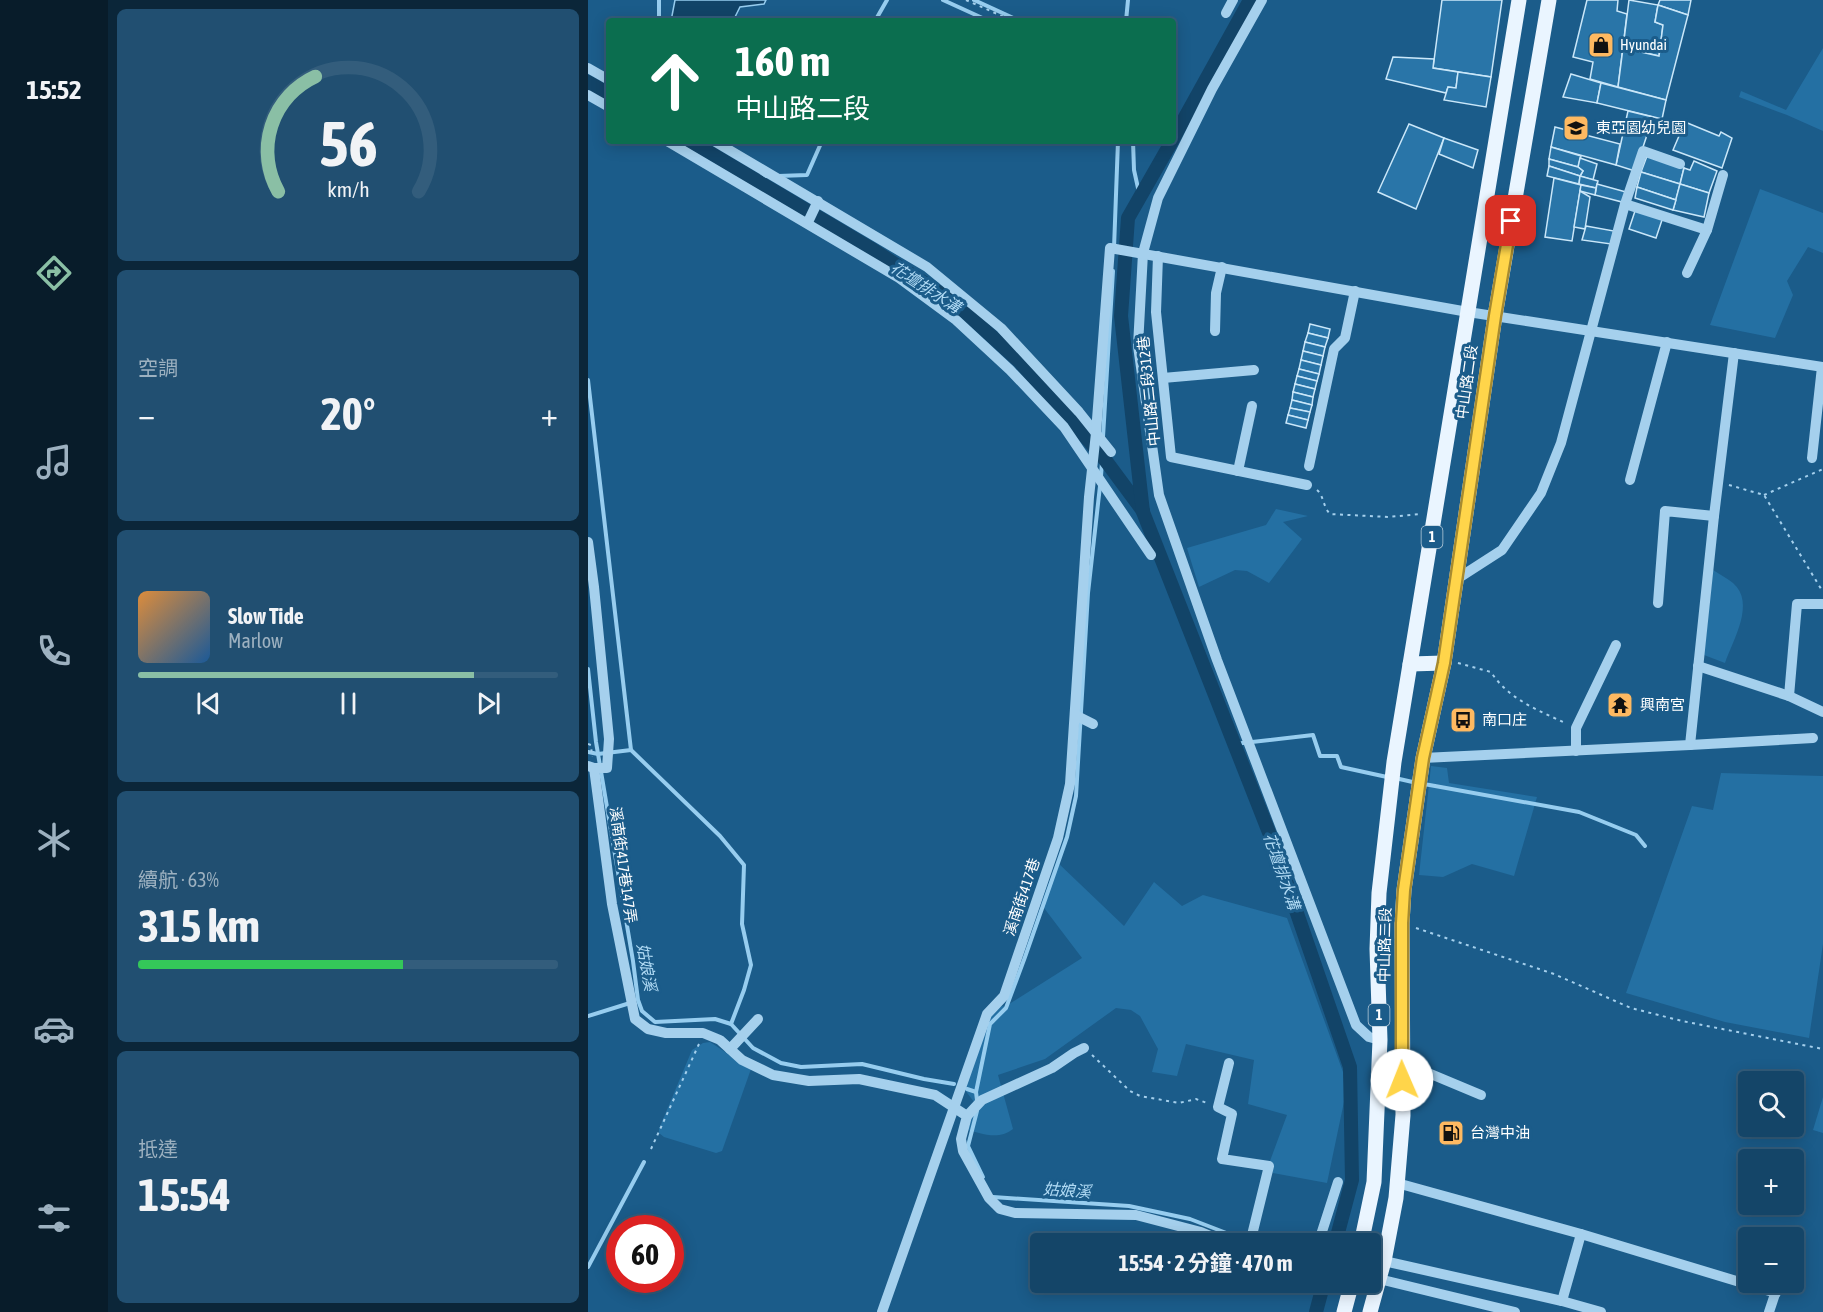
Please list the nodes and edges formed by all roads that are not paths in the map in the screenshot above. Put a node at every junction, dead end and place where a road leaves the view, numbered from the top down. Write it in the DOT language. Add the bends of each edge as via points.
graph roads {
  1 [pos="1233,0"];
  2 [pos="1262,0"];
  3 [pos="1519,0"];
  4 [pos="1551,3"];
  5 [pos="1226,13"];
  6 [pos="588,68"];
  7 [pos="606,78"];
  8 [pos="588,95"];
  9 [pos="606,105"];
  10 [pos="672,144"];
  11 [pos="719,144"];
  12 [pos="1680,164"];
  13 [pos="1723,175"];
  14 [pos="818,201"];
  15 [pos="1625,204"];
  16 [pos="808,222"];
  17 [pos="1707,230"];
  18 [pos="1143,253"];
  19 [pos="1158,255"];
  20 [pos="1222,267"];
  21 [pos="1688,273"];
  22 [pos="1355,291"];
  23 [pos="1482,314"];
  24 [pos="1591,330"];
  25 [pos="1215,331"];
  26 [pos="1667,342"];
  27 [pos="1734,353"];
  28 [pos="1822,367"];
  29 [pos="1254,370"];
  30 [pos="1163,378"];
  31 [pos="1252,406"];
  32 [pos="1096,433"];
  33 [pos="1111,452"];
  34 [pos="1812,458"];
  35 [pos="1309,466"];
  36 [pos="1092,467"];
  37 [pos="1238,471"];
  38 [pos="1630,480"];
  39 [pos="1307,485"];
  40 [pos="1714,516"];
  41 [pos="588,542"];
  42 [pos="1151,555"];
  43 [pos="1456,579"];
  44 [pos="1658,603"];
  45 [pos="1823,604"];
  46 [pos="1616,645"];
  47 [pos="1444,663"];
  48 [pos="1410,664"];
  49 [pos="1698,666"];
  50 [pos="1789,696"];
  51 [pos="1823,712"];
  52 [pos="1075,715"];
  53 [pos="1093,724"];
  54 [pos="1813,738"];
  55 [pos="1690,744"];
  56 [pos="1576,751"];
  57 [pos="1422,764"];
  58 [pos="591,767"];
  59 [pos="758,1019"];
  60 [pos="1380,1040"];
  61 [pos="1084,1048"];
  62 [pos="730,1049"];
  63 [pos="1402,1062"];
  64 [pos="1228,1063"];
  65 [pos="1481,1095"];
  66 [pos="954,1108"];
  67 [pos="967,1116"];
  68 [pos="1338,1182"];
  69 [pos="1397,1183"];
  70 [pos="1203,1233"];
  71 [pos="1250,1233"];
  72 [pos="1322,1233"];
  73 [pos="1363,1233"];
  74 [pos="1581,1234"];
  75 [pos="1381,1259"];
  76 [pos="1381,1269"];
  77 [pos="1381,1270"];
  78 [pos="1738,1277"];
  79 [pos="1349,1293"];
  80 [pos="1374,1293"];
  81 [pos="1776,1293"];
  82 [pos="1562,1301"];
  83 [pos="882,1312"];
  84 [pos="1344,1312"];
  85 [pos="1370,1312"];
  86 [pos="1515,1312"];
  87 [pos="1601,1312"];
  88 [pos="1769,1312"];
  1 -- 5 [label="street"];
  2 -- 18 [label="street" via="1158,198"];
  3 -- 23 [label="main road, 中山路二段 / 1"];
  4 -- 23 [label="main road, 中山路二段 / 1"];
  6 -- 7 [label="street"];
  8 -- 9 [label="street"];
  10 -- 16 [label="street"];
  11 -- 14 [label="street"];
  12 -- 15 [label="street" via="1643,151"];
  13 -- 17 [label="street"];
  14 -- 16 [label="street"];
  14 -- 32 [label="street" via="927,267 991,321"];
  15 -- 17 [label="street"];
  15 -- 24 [label="street"];
  16 -- 36 [label="street" via="899,278 956,320 1064,427"];
  17 -- 21 [label="street"];
  18 -- 19 [label="street"];
  18 -- 32 [label="street, 溪南街417巷" via="1110,248"];
  18 -- 60 [label="street" via="1138,345 1159,495 1217,660 1356,1025 1369,1037"];
  19 -- 20 [label="street"];
  19 -- 30 [label="street, 中山路二段312巷" via="1156,312"];
  20 -- 22 [label="street"];
  20 -- 25 [label="street" via="1216,293"];
  22 -- 23 [label="street"];
  22 -- 35 [label="street" via="1345,338 1334,349"];
  23 -- 24 [label="street"];
  23 -- 43 [label="main road, 中山路二段 / 1"];
  23 -- 48 [label="main road, 中山路二段 / 1" via="1436,512"];
  24 -- 26 [label="street"];
  24 -- 43 [label="street" via="1560,443 1541,492 1502,550"];
  26 -- 27 [label="street"];
  26 -- 38 [label="street"];
  27 -- 28 [label="street"];
  27 -- 40 [label="street"];
  28 -- 34 [label="street"];
  29 -- 30 [label="street"];
  30 -- 37 [label="street, 中山路二段312巷" via="1171,457"];
  31 -- 37 [label="street"];
  32 -- 33 [label="street"];
  32 -- 36 [label="street, 溪南街417巷"];
  36 -- 42 [label="street"];
  36 -- 52 [label="street, 溪南街417巷"];
  37 -- 39 [label="street, 中山路二段312巷"];
  40 -- 44 [label="street" via="1665,511"];
  40 -- 49 [label="street"];
  41 -- 58 [label="street" via="609,739 607,768"];
  43 -- 47 [label="main road, 中山路二段 / 1"];
  45 -- 50 [label="street" via="1797,604"];
  46 -- 56 [label="street" via="1576,728"];
  47 -- 48 [label="main road"];
  47 -- 57 [label="main road, 中山路二段 / 1"];
  48 -- 60 [label="main road, 中山路二段 / 1" via="1379,893"];
  49 -- 50 [label="street"];
  49 -- 55 [label="street"];
  50 -- 51 [label="street"];
  52 -- 53 [label="street"];
  52 -- 66 [label="street, 溪南街417巷" via="1070,783 1058,838 1004,996 987,1014"];
  54 -- 55 [label="street"];
  55 -- 56 [label="street"];
  56 -- 57 [label="street"];
  57 -- 63 [label="main road, 中山路二段 / 1" via="1404,890"];
  58 -- 62 [label="street, 溪南街417巷147弄" via="635,1019 648,1029 666,1033 704,1033"];
  59 -- 62 [label="street"];
  60 -- 73 [label="main road, 中山路二段 / 1" via="1374,1182"];
  61 -- 67 [label="street" via="1052,1068 982,1100"];
  62 -- 66 [label="street" via="742,1060 773,1075 809,1081 859,1079 935,1095"];
  63 -- 65 [label="street"];
  63 -- 69 [label="main road, 中山路二段 / 1" via="1403,1115"];
  64 -- 71 [label="street" via="1218,1107 1232,1114 1222,1159 1269,1166"];
  66 -- 67 [label="street"];
  66 -- 83 [label="street, 溪南街417巷"];
  67 -- 70 [label="street" via="961,1139 963,1151 989,1198 1000,1209 1015,1213 1136,1215"];
  68 -- 72 [label="street"];
  69 -- 74 [label="street"];
  69 -- 75 [label="main road, 中山路二段 / 1"];
  74 -- 78 [label="street"];
  74 -- 82 [label="street"];
  76 -- 82 [label="street"];
  77 -- 86 [label="street"];
  79 -- 84 [label="main road"];
  80 -- 85 [label="main road, 中山路二段 / 1"];
  81 -- 88 [label="street"];
  82 -- 87 [label="street"];
}
